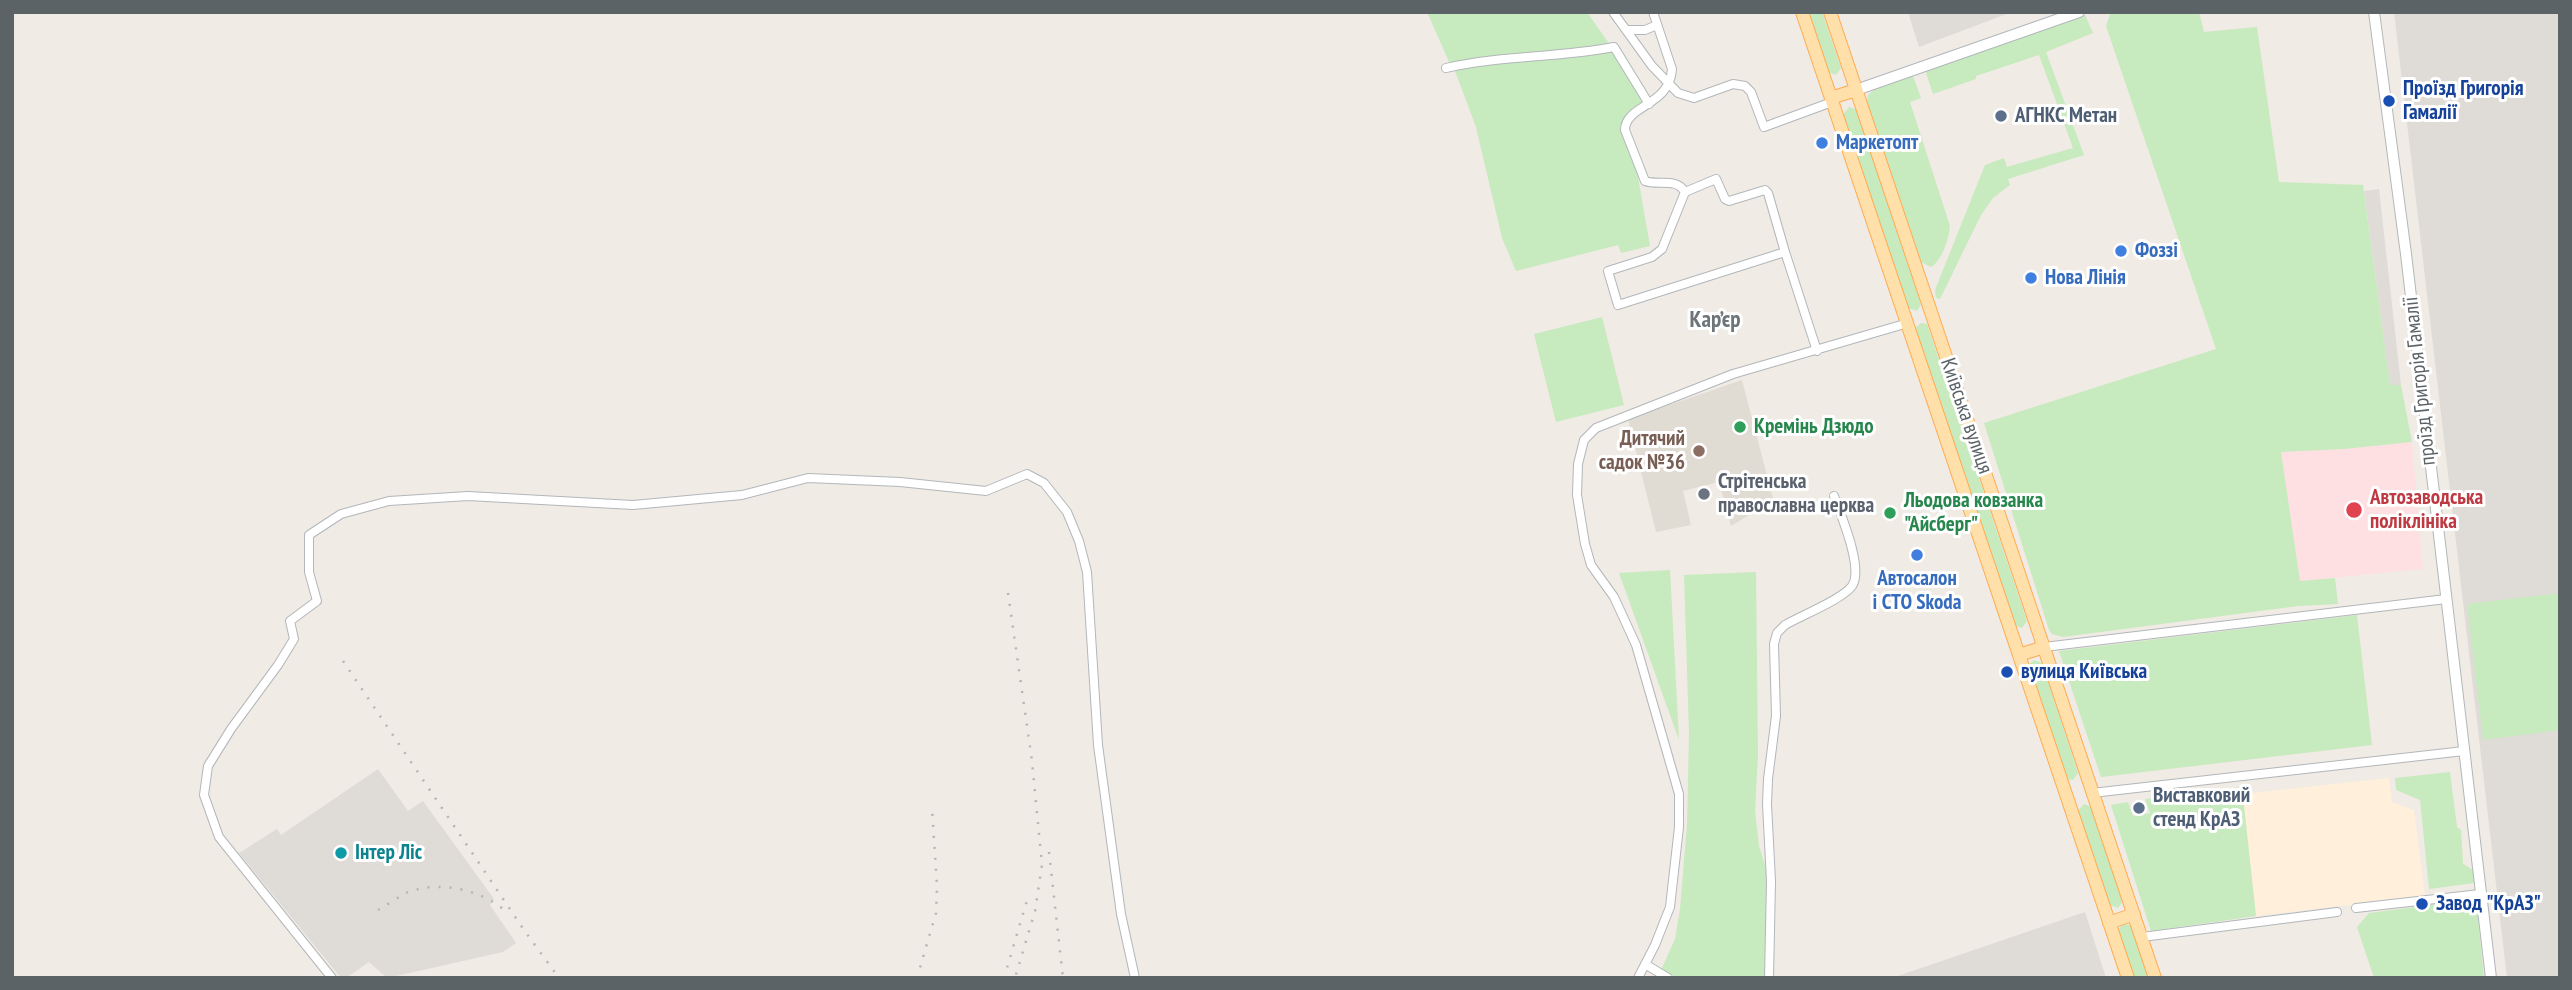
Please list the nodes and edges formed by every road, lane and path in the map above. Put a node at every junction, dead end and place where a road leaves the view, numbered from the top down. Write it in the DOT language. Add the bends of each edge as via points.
graph roads {
  1 [pos="1613,12"];
  2 [pos="1653,12"];
  3 [pos="1802,12"];
  4 [pos="1830,12"];
  5 [pos="2079,12"];
  6 [pos="2374,12"];
  7 [pos="1657,25"];
  8 [pos="1627,30"];
  9 [pos="1446,68"];
  10 [pos="1669,83"];
  11 [pos="1856,90"];
  12 [pos="1832,100"];
  13 [pos="1649,104"];
  14 [pos="1685,192"];
  15 [pos="1785,252"];
  16 [pos="1931,315"];
  17 [pos="1908,323"];
  18 [pos="1818,351"];
  19 [pos="1834,496"];
  20 [pos="2446,599"];
  21 [pos="2044,647"];
  22 [pos="2019,655"];
  23 [pos="2464,751"];
  24 [pos="2092,793"];
  25 [pos="2067,801"];
  26 [pos="2480,894"];
  27 [pos="2356,908"];
  28 [pos="2337,912"];
  29 [pos="2134,914"];
  30 [pos="2109,923"];
  31 [pos="2142,937"];
  32 [pos="1645,964"];
  33 [pos="332,978"];
  34 [pos="1135,978"];
  35 [pos="1637,978"];
  36 [pos="1668,978"];
  37 [pos="1769,978"];
  38 [pos="2127,978"];
  39 [pos="2155,978"];
  40 [pos="2491,978"];
  1 -- 8 [label="street"];
  2 -- 7 [label="street"];
  3 -- 12 [label="main road, Київська вулиця"];
  4 -- 11 [label="main road, Київська вулиця"];
  5 -- 11 [label="street"];
  6 -- 20 [label="street, проїзд Григорія Гамалії"];
  7 -- 8 [label="street"];
  7 -- 10 [label="street" via="1672,69"];
  8 -- 10 [label="street"];
  9 -- 13 [label="street" via="1479,60 1569,55 1614,47"];
  10 -- 12 [label="street" via="1689,98 1733,84 1745,86 1763,127"];
  10 -- 13 [label="street"];
  11 -- 12 [label="main road"];
  11 -- 16 [label="main road, Київська вулиця"];
  12 -- 17 [label="main road, Київська вулиця"];
  13 -- 14 [label="street" via="1631,115 1625,126 1642,177 1650,183 1673,183"];
  14 -- 15 [label="street" via="1716,179 1729,201 1765,190"];
  14 -- 15 [label="street" via="1658,253 1608,271 1618,306"];
  15 -- 18 [label="street"];
  16 -- 17 [label="main road"];
  16 -- 21 [label="main road, Київська вулиця"];
  17 -- 18 [label="street"];
  17 -- 22 [label="main road, Київська вулиця"];
  18 -- 32 [label="street" via="1733,374 1596,428 1580,447 1577,495 1591,565 1636,645 1679,793 1670,907"];
  19 -- 37 [label="street" via="1850,542 1855,580 1845,593 1785,625 1774,644 1776,716 1767,792"];
  20 -- 21 [label="street"];
  20 -- 23 [label="street, проїзд Григорія Гамалії"];
  21 -- 22 [label="main road"];
  21 -- 24 [label="main road, Київська вулиця"];
  22 -- 25 [label="main road, Київська вулиця"];
  23 -- 24 [label="street"];
  23 -- 26 [label="street, проїзд Григорія Гамалії"];
  24 -- 25 [label="main road"];
  24 -- 29 [label="main road, Київська вулиця"];
  25 -- 30 [label="main road, Київська вулиця"];
  26 -- 27 [label="street"];
  26 -- 40 [label="street, проїзд Григорія Гамалії"];
  28 -- 31 [label="street"];
  29 -- 30 [label="main road"];
  29 -- 31 [label="main road, Київська вулиця"];
  30 -- 38 [label="main road, Київська вулиця"];
  31 -- 39 [label="main road, Київська вулиця"];
  32 -- 35 [label="street"];
  32 -- 36 [label="street"];
  33 -- 34 [label="street" via="219,837 204,795 208,766 294,639 290,621 317,601 309,572 309,535 341,514 389,501 468,496 633,505 742,495 808,478 986,491 1027,474 1044,482 1066,512 1087,572 1098,745 1121,914"];
}
